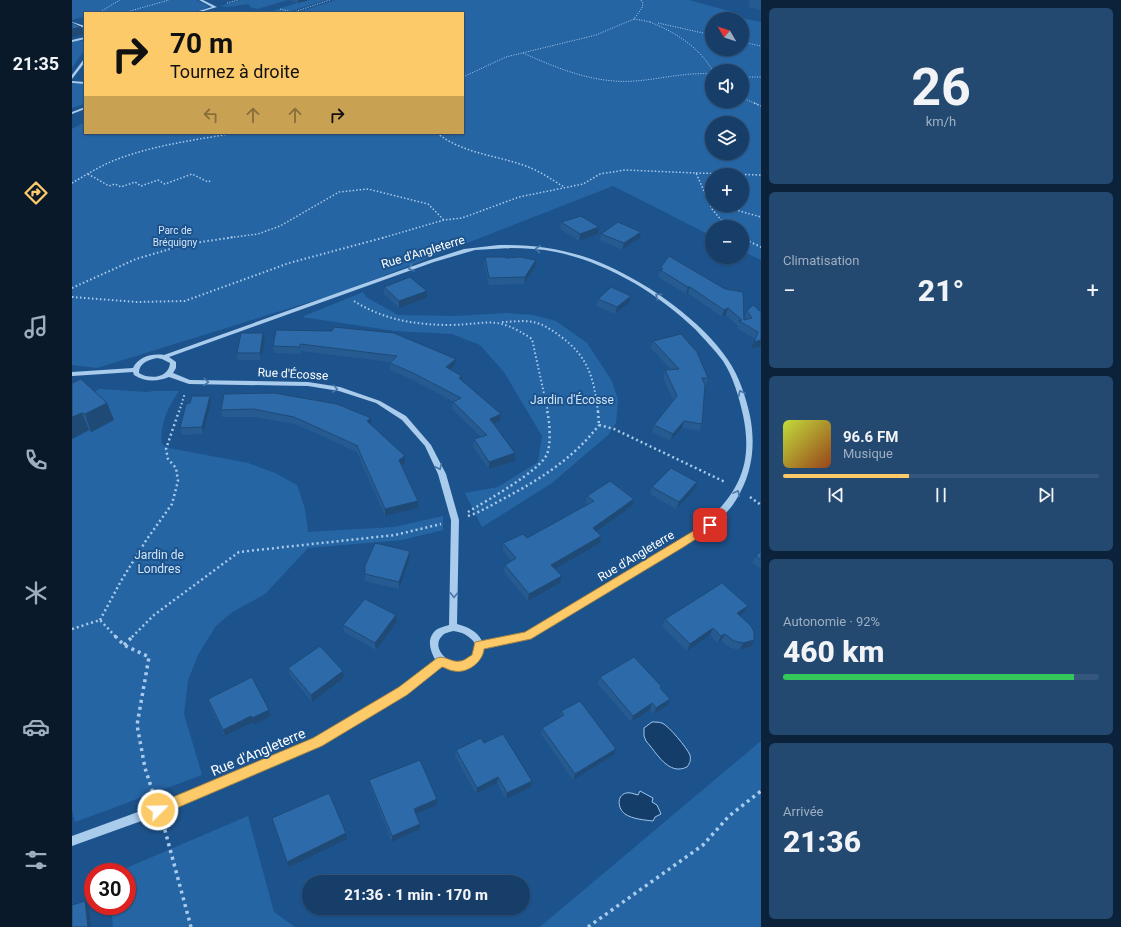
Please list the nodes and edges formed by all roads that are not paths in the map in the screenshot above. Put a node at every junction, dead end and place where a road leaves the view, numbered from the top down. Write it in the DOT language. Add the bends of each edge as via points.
graph roads {
  1 [pos="201,0"];
  2 [pos="204,11"];
  3 [pos="199,12"];
  4 [pos="207,12"];
  5 [pos="72,23"];
  6 [pos="84,27"];
  7 [pos="84,38"];
  8 [pos="72,41"];
  9 [pos="84,61"];
  10 [pos="72,78"];
  11 [pos="72,82"];
  12 [pos="84,83"];
  13 [pos="84,108"];
  14 [pos="72,113"];
  15 [pos="164,357"];
  16 [pos="135,370"];
  17 [pos="72,374"];
  18 [pos="168,374"];
  19 [pos="453,627"];
  20 [pos="479,645"];
  21 [pos="441,662"];
  22 [pos="72,841"];
  1 -- 2 [label="street" via="214,7"];
  2 -- 3 [label="street"];
  2 -- 4 [label="street"];
  5 -- 6 [label="street"];
  7 -- 8 [label="street"];
  9 -- 10 [label="street"];
  11 -- 12 [label="street"];
  13 -- 14 [label="street"];
  15 -- 16 [label="street, Rue d'Angleterre" via="156,356 142,361"];
  15 -- 18 [label="street" via="173,362 172,370"];
  20 -- 15 [label="street, Rue d'Angleterre, one-way" via="527,636 702,531 718,519 731,504 749,465 753,443 750,421 744,400 724,358 702,334 652,292 624,275 557,251 495,246 465,251 342,292"];
  16 -- 17 [label="street"];
  16 -- 18 [label="street" via="136,374 146,380"];
  18 -- 19 [label="street, Rue d'Écosse, one-way" via="189,382 308,384 340,389 378,402 404,418 428,445 442,474 455,520"];
  19 -- 20 [label="street" via="461,627 473,634"];
  19 -- 21 [label="street" via="440,632 433,644 433,650"];
  20 -- 21 [label="street" via="476,658 464,666 456,667"];
  21 -- 22 [label="street, Rue d'Angleterre" via="403,691 317,742 158,810"];
}
